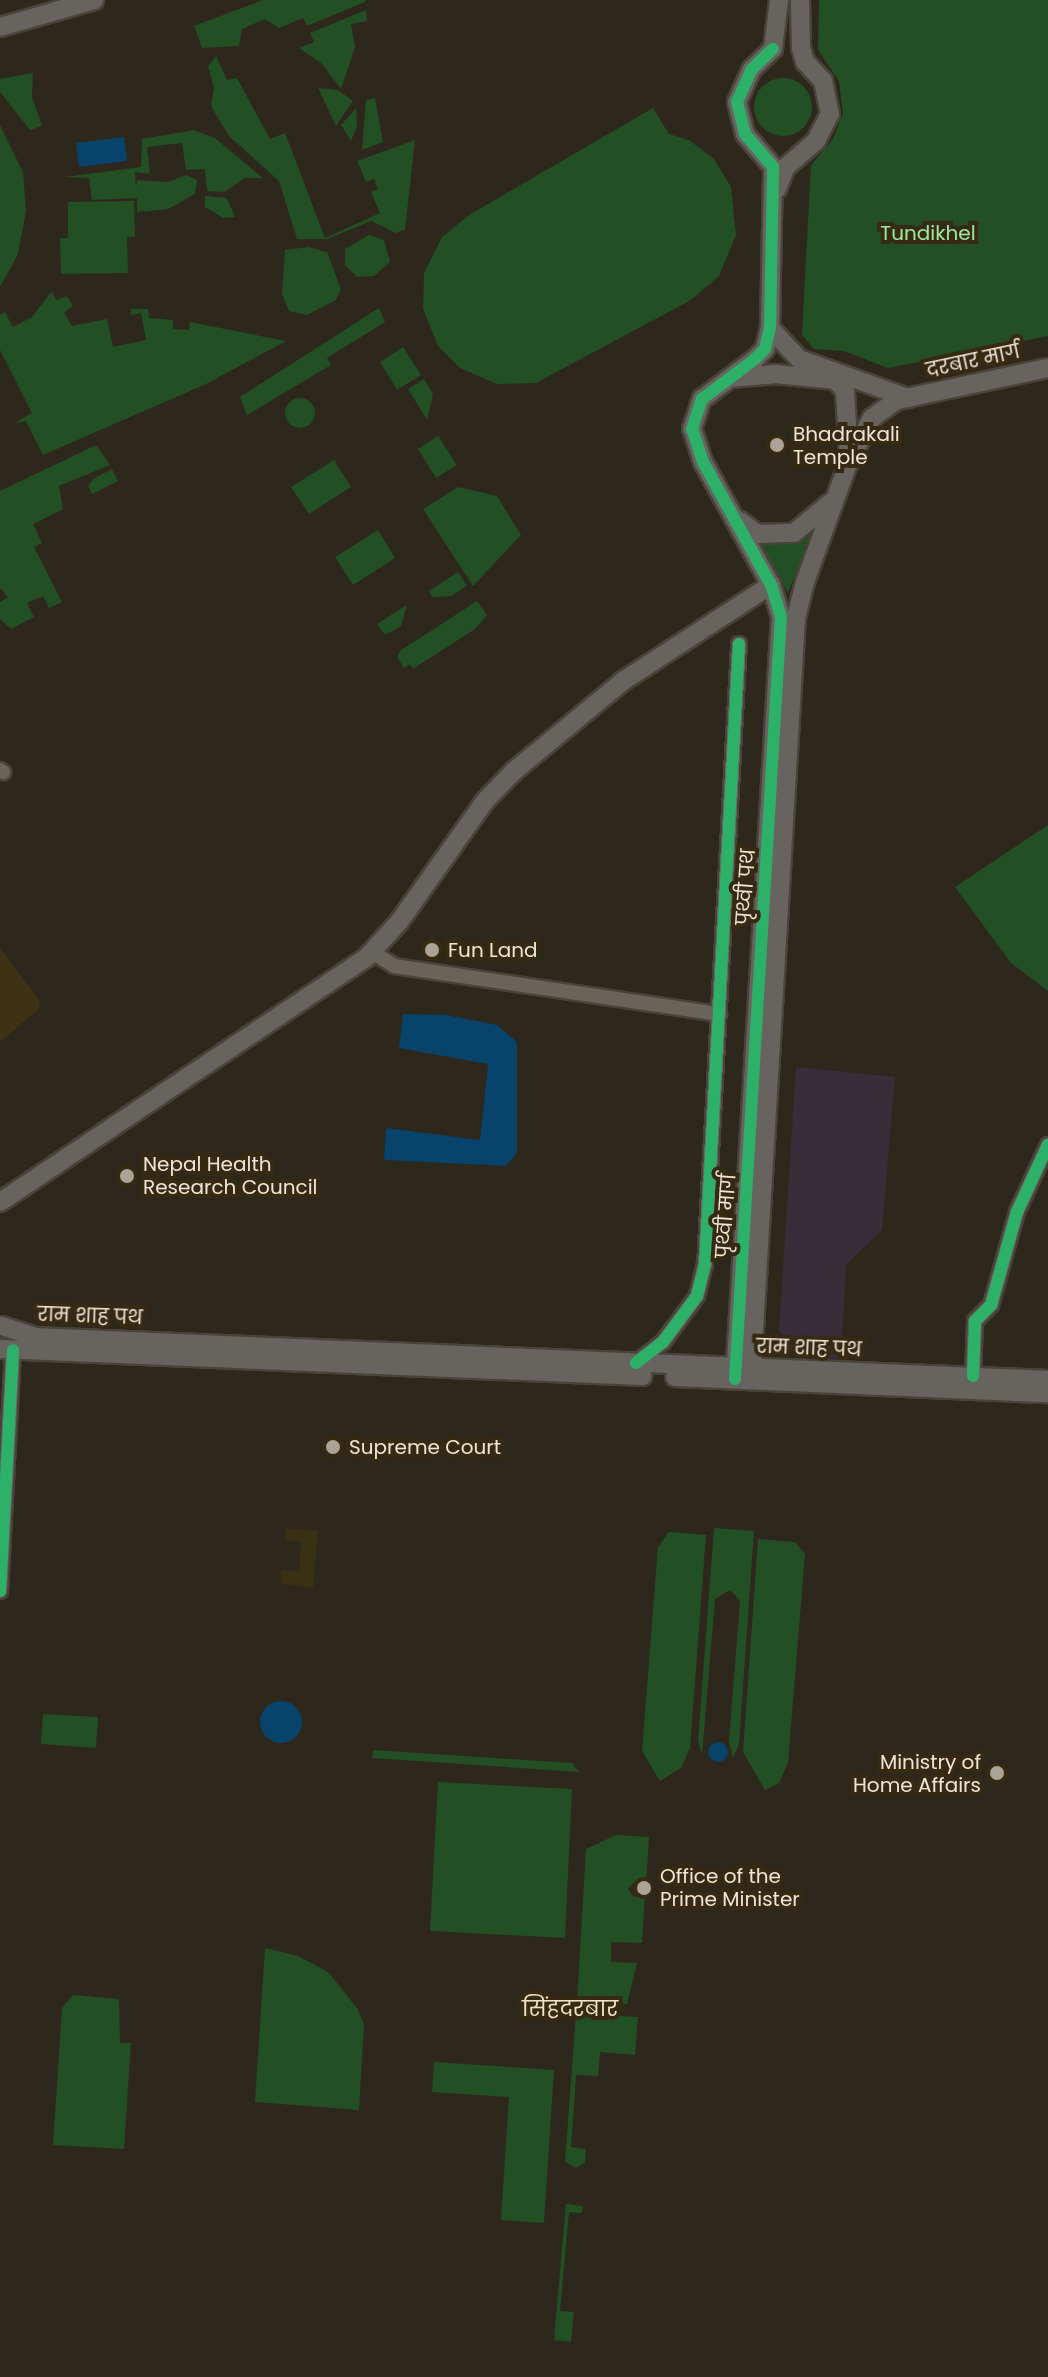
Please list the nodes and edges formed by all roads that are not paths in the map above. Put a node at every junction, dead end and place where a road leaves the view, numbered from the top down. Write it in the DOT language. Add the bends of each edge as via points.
graph roads {
  1 [pos="58,0"];
  2 [pos="94,0"];
  3 [pos="779,0"];
  4 [pos="800,0"];
  5 [pos="0,17"];
  6 [pos="0,27"];
  7 [pos="776,191"];
  8 [pos="770,328"];
  9 [pos="1048,368"];
  10 [pos="730,378"];
  11 [pos="908,398"];
  12 [pos="849,461"];
  13 [pos="840,488"];
  14 [pos="731,512"];
  15 [pos="771,585"];
  16 [pos="739,644"];
  17 [pos="784,708"];
  18 [pos="369,955"];
  19 [pos="719,1018"];
  20 [pos="1048,1145"];
  21 [pos="0,1202"];
  22 [pos="1,1325"];
  23 [pos="4,1350"];
  24 [pos="636,1363"];
  25 [pos="743,1373"];
  26 [pos="973,1376"];
  27 [pos="1048,1380"];
  28 [pos="1048,1393"];
  29 [pos="0,1591"];
  1 -- 5 [label="main road"];
  2 -- 6 [label="main road"];
  3 -- 7 [label="main road" via="773,49 752,69 737,102 745,134 773,167"];
  4 -- 7 [label="main road" via="801,48 805,62 823,81 830,114 816,141 786,167"];
  7 -- 8 [label="main road"];
  8 -- 10 [label="main road" via="765,349"];
  8 -- 11 [label="main road" via="799,359"];
  9 -- 11 [label="main road, दरबार मार्ग"];
  10 -- 12 [label="main road" via="776,374 836,380 845,391"];
  10 -- 14 [label="main road" via="702,399 692,429 703,462"];
  11 -- 12 [label="main road" via="872,418"];
  12 -- 13 [label="main road"];
  13 -- 14 [label="main road" via="824,513 794,533 757,534"];
  13 -- 17 [label="main road" via="796,618"];
  14 -- 15 [label="main road, पृथ्वी मार्ग"];
  15 -- 17 [label="main road, पृथ्वी मार्ग" via="781,617"];
  15 -- 18 [label="main road" via="623,681 514,771 469,821"];
  16 -- 19 [label="street"];
  17 -- 25 [label="main road, पृथ्वी मार्ग"];
  18 -- 19 [label="street" via="394,966"];
  18 -- 21 [label="main road"];
  19 -- 24 [label="street" via="703,1280 663,1342"];
  20 -- 26 [label="street" via="1017,1212 991,1305 975,1321"];
  22 -- 23 [label="main road, राम शाह पथ"];
  22 -- 24 [label="main road, राम शाह पथ" via="35,1337"];
  23 -- 25 [label="main road, राम शाह पथ"];
  23 -- 29 [label="street" via="13,1378"];
  24 -- 25 [label="main road, राम शाह पथ"];
  25 -- 26 [label="main road, राम शाह पथ"];
  25 -- 28 [label="main road, राम शाह पथ"];
  26 -- 27 [label="main road, राम शाह पथ"];
}
